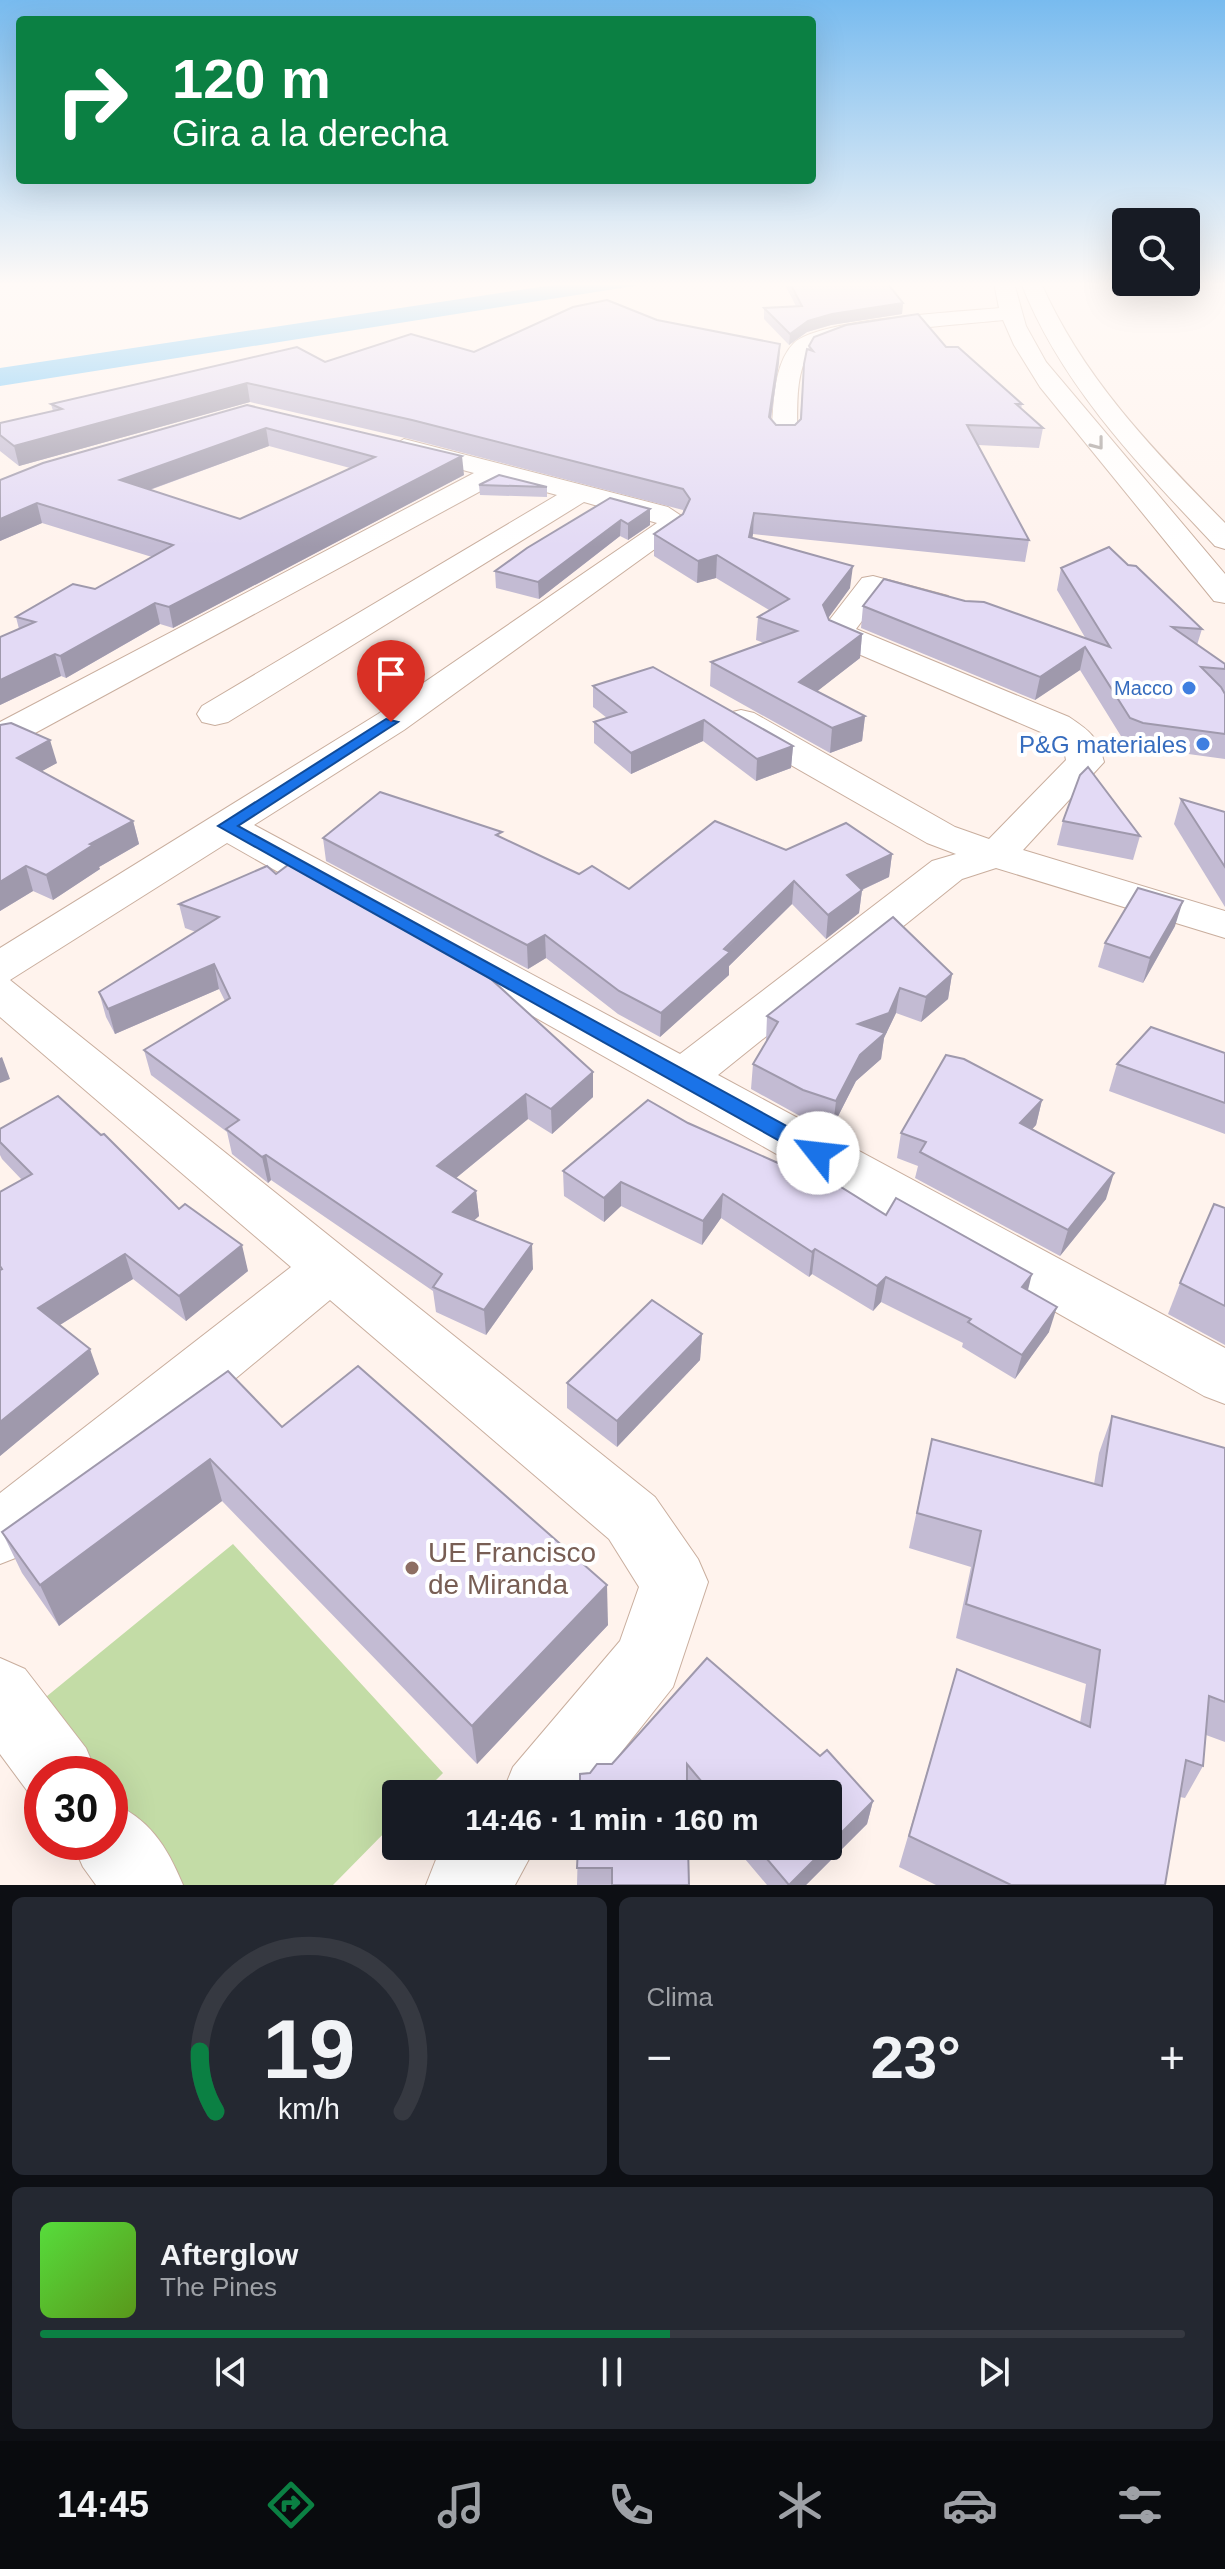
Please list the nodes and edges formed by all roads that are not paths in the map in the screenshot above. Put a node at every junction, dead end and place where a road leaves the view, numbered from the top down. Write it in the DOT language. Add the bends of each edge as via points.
graph roads {
  1 [pos="793,371"];
  2 [pos="1040,371"];
  3 [pos="1079,371"];
  4 [pos="784,437"];
  5 [pos="383,442"];
  6 [pos="498,471"];
  7 [pos="581,492"];
  8 [pos="1225,540"];
  9 [pos="1225,594"];
  10 [pos="962,610"];
  11 [pos="707,701"];
  12 [pos="215,714"];
  13 [pos="3,733"];
  14 [pos="226,826"];
  15 [pos="996,855"];
  16 [pos="1225,925"];
  17 [pos="0,968"];
  18 [pos="0,992"];
  19 [pos="682,1078"];
  20 [pos="331,1267"];
  21 [pos="1225,1378"];
  22 [pos="0,1533"];
  23 [pos="0,1694"];
  24 [pos="46,1756"];
  25 [pos="551,1780"];
  26 [pos="125,1860"];
  27 [pos="486,1860"];
  28 [pos="144,1885"];
  29 [pos="465,1885"];
  1 -- 4 [label="street"];
  2 -- 9 [label="street, one-way"];
  3 -- 8 [label="street" via="1159,471"];
  5 -- 6 [label="street"];
  6 -- 7 [label="street"];
  6 -- 13 [label="street"];
  7 -- 12 [label="street"];
  7 -- 14 [label="street" via="658,513 672,519 670,528 391,722"];
  10 -- 15 [label="street" via="873,585 840,634 1056,725 1080,740 1085,762"];
  11 -- 15 [label="street" via="941,835"];
  14 -- 17 [label="street"];
  14 -- 19 [label="street"];
  15 -- 16 [label="street"];
  15 -- 19 [label="street" via="947,870"];
  18 -- 20 [label="street"];
  19 -- 21 [label="street"];
  20 -- 22 [label="street"];
  20 -- 25 [label="street" via="632,1518 674,1582 648,1662"];
  23 -- 24 [label="street"];
  26 -- 28 [label="street"];
  27 -- 29 [label="street"];
}
